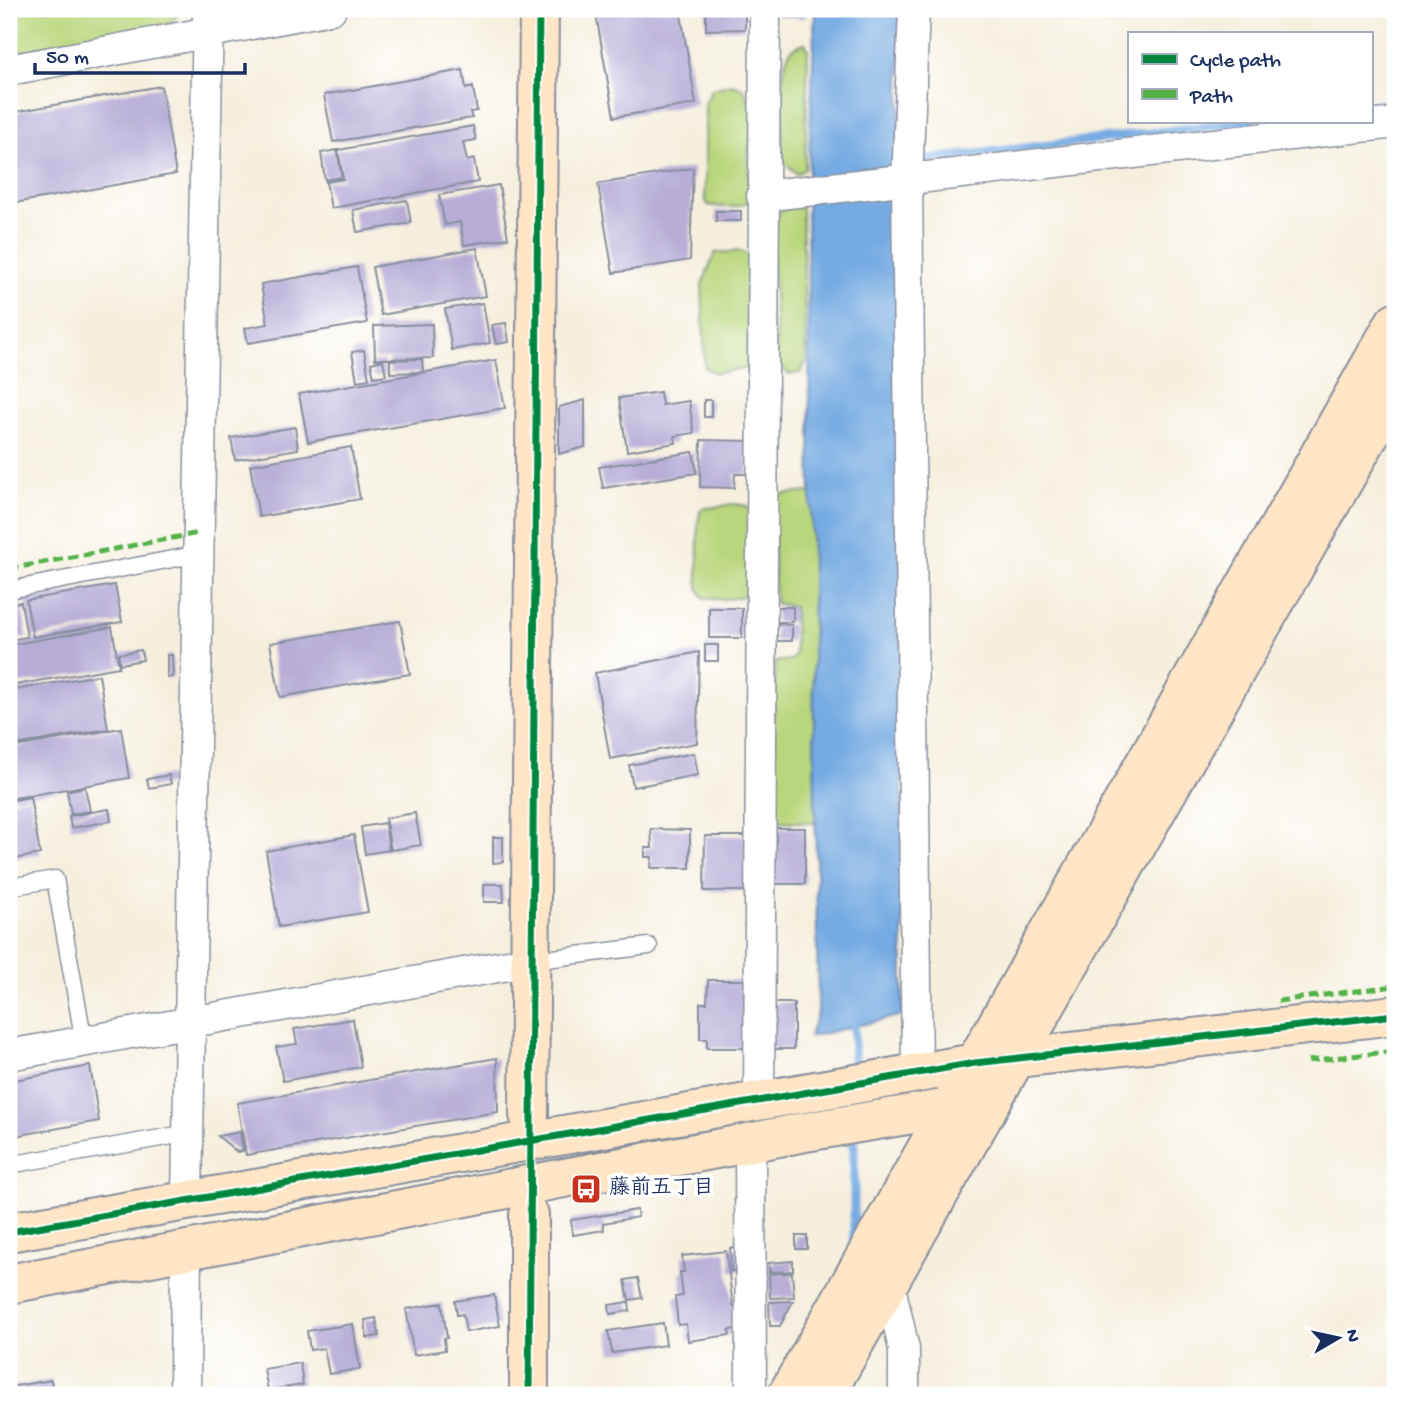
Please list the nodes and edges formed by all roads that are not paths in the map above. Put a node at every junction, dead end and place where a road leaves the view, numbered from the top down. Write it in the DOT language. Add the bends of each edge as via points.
graph roads {
  1 [pos="331,9"];
  2 [pos="539,9"];
  3 [pos="765,9"];
  4 [pos="914,9"];
  5 [pos="208,21"];
  6 [pos="9,70"];
  7 [pos="1395,123"];
  8 [pos="907,181"];
  9 [pos="762,196"];
  10 [pos="1395,322"];
  11 [pos="1395,390"];
  12 [pos="199,554"];
  13 [pos="9,590"];
  14 [pos="9,887"];
  15 [pos="649,946"];
  16 [pos="530,961"];
  17 [pos="1395,1016"];
  18 [pos="191,1022"];
  19 [pos="84,1042"];
  20 [pos="9,1055"];
  21 [pos="1016,1058"];
  22 [pos="975,1063"];
  23 [pos="917,1072"];
  24 [pos="759,1099"];
  25 [pos="993,1100"];
  26 [pos="937,1109"];
  27 [pos="529,1115"];
  28 [pos="189,1133"];
  29 [pos="750,1143"];
  30 [pos="9,1165"];
  31 [pos="187,1198"];
  32 [pos="529,1215"];
  33 [pos="9,1232"];
  34 [pos="186,1251"];
  35 [pos="889,1282"];
  36 [pos="9,1284"];
  37 [pos="803,1389"];
  38 [pos="185,1395"];
  39 [pos="529,1395"];
  40 [pos="755,1395"];
  41 [pos="904,1395"];
  1 -- 5 [label="street"];
  2 -- 16 [label="street"];
  3 -- 9 [label="street"];
  4 -- 8 [label="street"];
  5 -- 6 [label="street"];
  5 -- 12 [label="street"];
  7 -- 8 [label="street"];
  8 -- 9 [label="street"];
  8 -- 23 [label="street"];
  9 -- 24 [label="street"];
  10 -- 22 [label="street"];
  11 -- 21 [label="street"];
  12 -- 13 [label="lane"];
  12 -- 18 [label="street"];
  14 -- 19 [label="lane" via="55,879"];
  15 -- 16 [label="lane"];
  16 -- 18 [label="street"];
  16 -- 27 [label="street"];
  17 -- 21 [label="street"];
  18 -- 19 [label="street"];
  18 -- 28 [label="street"];
  19 -- 20 [label="street"];
  21 -- 22 [label="street"];
  21 -- 25 [label="street"];
  22 -- 23 [label="street"];
  22 -- 26 [label="street"];
  23 -- 24 [label="street"];
  24 -- 31 [label="street"];
  25 -- 26 [label="street"];
  25 -- 35 [label="street"];
  26 -- 29 [label="street"];
  26 -- 37 [label="street"];
  28 -- 30 [label="lane"];
  28 -- 31 [label="street"];
  29 -- 34 [label="street"];
  29 -- 40 [label="street" via="751,1391"];
  31 -- 33 [label="street"];
  32 -- 39 [label="street"];
  34 -- 36 [label="street"];
  34 -- 38 [label="street"];
  35 -- 37 [label="street"];
  35 -- 41 [label="street" via="904,1349"];
}
